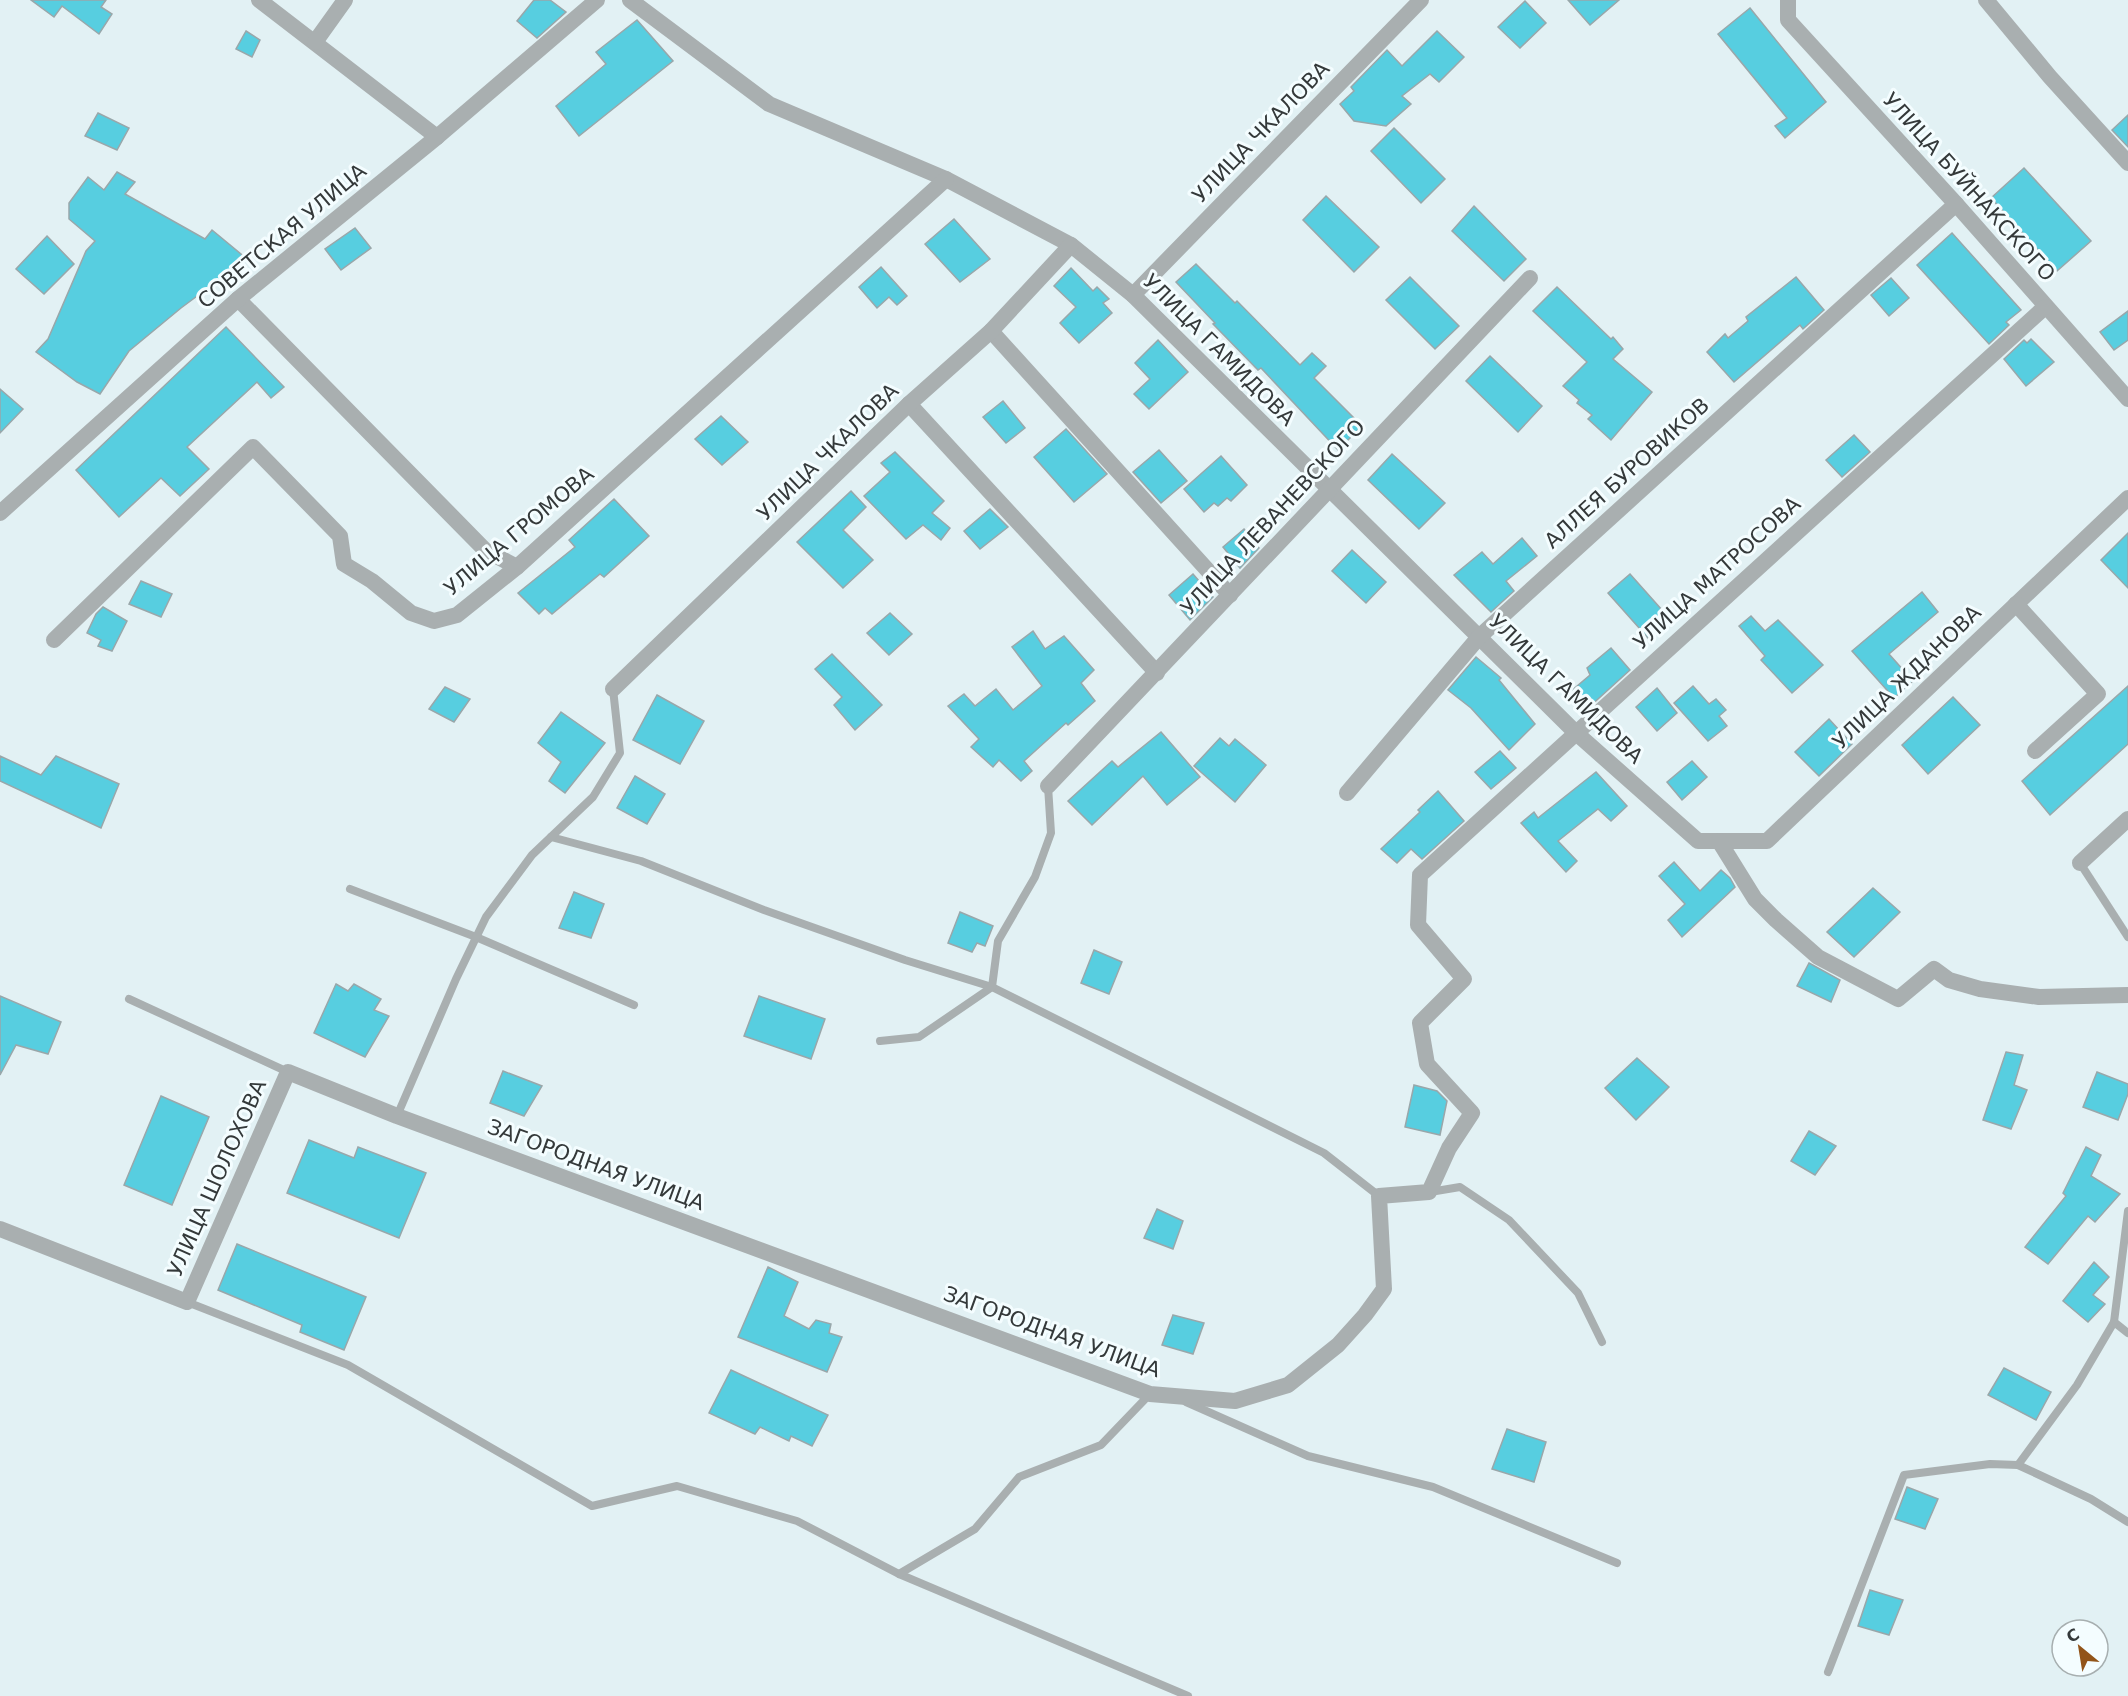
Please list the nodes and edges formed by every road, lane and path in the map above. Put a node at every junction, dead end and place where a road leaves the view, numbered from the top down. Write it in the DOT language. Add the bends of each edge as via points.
graph roads {
  1 [pos="259,0"];
  2 [pos="345,0"];
  3 [pos="597,0"];
  4 [pos="630,0"];
  5 [pos="1421,0"];
  6 [pos="1788,0"];
  7 [pos="1986,0"];
  8 [pos="315,42"];
  9 [pos="437,137"];
  10 [pos="2128,163"];
  11 [pos="946,179"];
  12 [pos="1956,204"];
  13 [pos="1071,245"];
  14 [pos="1530,278"];
  15 [pos="1133,295"];
  16 [pos="238,299"];
  17 [pos="2045,307"];
  18 [pos="991,332"];
  19 [pos="2128,399"];
  20 [pos="909,404"];
  21 [pos="1329,490"];
  22 [pos="2128,498"];
  23 [pos="0,513"];
  24 [pos="518,567"];
  25 [pos="1230,595"];
  26 [pos="2016,604"];
  27 [pos="1479,637"];
  28 [pos="54,640"];
  29 [pos="1157,672"];
  30 [pos="613,689"];
  31 [pos="1575,732"];
  32 [pos="2035,751"];
  33 [pos="1048,786"];
  34 [pos="1347,793"];
  35 [pos="2128,819"];
  36 [pos="551,837"];
  37 [pos="1698,841"];
  38 [pos="1719,841"];
  39 [pos="2080,863"];
  40 [pos="350,889"];
  41 [pos="476,937"];
  42 [pos="2128,937"];
  43 [pos="992,987"];
  44 [pos="2128,995"];
  45 [pos="129,999"];
  46 [pos="634,1005"];
  47 [pos="880,1041"];
  48 [pos="288,1072"];
  49 [pos="397,1116"];
  50 [pos="1429,1192"];
  51 [pos="1379,1196"];
  52 [pos="2128,1211"];
  53 [pos="0,1230"];
  54 [pos="187,1302"];
  55 [pos="2114,1322"];
  56 [pos="2128,1333"];
  57 [pos="1602,1342"];
  58 [pos="1150,1394"];
  59 [pos="2018,1465"];
  60 [pos="2128,1522"];
  61 [pos="1617,1563"];
  62 [pos="899,1574"];
  63 [pos="1828,1672"];
  64 [pos="1188,1696"];
  1 -- 8 [label="street"];
  2 -- 8 [label="street"];
  3 -- 9 [label="street, СОВЕТСКАЯ УЛИЦА"];
  4 -- 11 [label="street, УЛИЦА ГАМИДОВА" via="769,104"];
  5 -- 15 [label="street, УЛИЦА ЧКАЛОВА"];
  6 -- 12 [label="street, УЛИЦА БУЙНАКСКОГО" via="1788,20"];
  7 -- 10 [label="street"];
  8 -- 9 [label="street"];
  9 -- 16 [label="street, СОВЕТСКАЯ УЛИЦА"];
  11 -- 13 [label="street, УЛИЦА ГАМИДОВА"];
  11 -- 24 [label="street, УЛИЦА ГРОМОВА"];
  12 -- 17 [label="street, УЛИЦА БУЙНАКСКОГО"];
  12 -- 27 [label="street, АЛЛЕЯ БУРОВИКОВ"];
  13 -- 15 [label="street, УЛИЦА ГАМИДОВА"];
  13 -- 18 [label="street, УЛИЦА ЧКАЛОВА"];
  14 -- 21 [label="street, УЛИЦА ЛЕВАНЕВСКОГО"];
  15 -- 21 [label="street, УЛИЦА ГАМИДОВА"];
  16 -- 23 [label="street, СОВЕТСКАЯ УЛИЦА"];
  16 -- 24 [label="street" via="485,550"];
  17 -- 19 [label="street, УЛИЦА БУЙНАКСКОГО"];
  17 -- 31 [label="street, УЛИЦА МАТРОСОВА"];
  18 -- 20 [label="street, УЛИЦА ЧКАЛОВА"];
  18 -- 25 [label="street"];
  20 -- 29 [label="street"];
  20 -- 30 [label="street, УЛИЦА ЧКАЛОВА"];
  21 -- 25 [label="street, УЛИЦА ЛЕВАНЕВСКОГО"];
  21 -- 27 [label="street, УЛИЦА ГАМИДОВА"];
  22 -- 26 [label="street, УЛИЦА ЖДАНОВА"];
  24 -- 28 [label="street, УЛИЦА ГРОМОВА" via="457,615 434,621 411,613 372,580 344,564 340,536 253,447"];
  25 -- 29 [label="street, УЛИЦА ЛЕВАНЕВСКОГО"];
  26 -- 32 [label="street" via="2098,694"];
  26 -- 38 [label="street, УЛИЦА ЖДАНОВА" via="1767,841"];
  27 -- 31 [label="street, УЛИЦА ГАМИДОВА"];
  27 -- 34 [label="street, АЛЛЕЯ БУРОВИКОВ"];
  29 -- 33 [label="street, УЛИЦА ЛЕВАНЕВСКОГО"];
  30 -- 36 [label="lane" via="620,753 593,797"];
  31 -- 37 [label="street, УЛИЦА ГАМИДОВА"];
  31 -- 50 [label="street, УЛИЦА МАТРОСОВА" via="1420,875 1418,925 1464,979 1420,1023 1427,1064 1472,1113 1449,1148"];
  33 -- 43 [label="lane" via="1052,833 1035,877 998,941"];
  35 -- 39 [label="street"];
  36 -- 41 [label="lane" via="532,855 486,917"];
  36 -- 43 [label="lane" via="641,861 774,914"];
  37 -- 38 [label="street, УЛИЦА ЖДАНОВА"];
  38 -- 44 [label="street" via="1755,899 1776,920 1818,957 1898,999 1934,969 1949,980 2039,997"];
  39 -- 42 [label="lane"];
  40 -- 41 [label="lane"];
  41 -- 46 [label="lane"];
  41 -- 49 [label="lane"];
  43 -- 47 [label="lane" via="919,1037"];
  43 -- 51 [label="lane" via="1324,1153"];
  45 -- 48 [label="lane"];
  48 -- 49 [label="street, ЗАГОРОДНАЯ УЛИЦА"];
  48 -- 54 [label="street, УЛИЦА ШОЛОХОВА"];
  49 -- 58 [label="street, ЗАГОРОДНАЯ УЛИЦА"];
  50 -- 51 [label="street"];
  50 -- 57 [label="lane" via="1460,1187 1509,1220 1578,1293"];
  51 -- 58 [label="street, ЗАГОРОДНАЯ УЛИЦА" via="1384,1289 1338,1345 1288,1386 1235,1401"];
  52 -- 55 [label="lane"];
  53 -- 54 [label="street"];
  54 -- 62 [label="lane" via="348,1365 592,1506 677,1486 797,1521"];
  55 -- 56 [label="lane"];
  55 -- 59 [label="lane" via="2077,1385"];
  58 -- 61 [label="lane" via="1187,1402 1308,1456 1432,1487"];
  58 -- 62 [label="lane" via="1101,1445 1019,1477 975,1529"];
  59 -- 60 [label="lane" via="2091,1499"];
  59 -- 63 [label="lane" via="1990,1464 1904,1474"];
  62 -- 64 [label="lane"];
}
